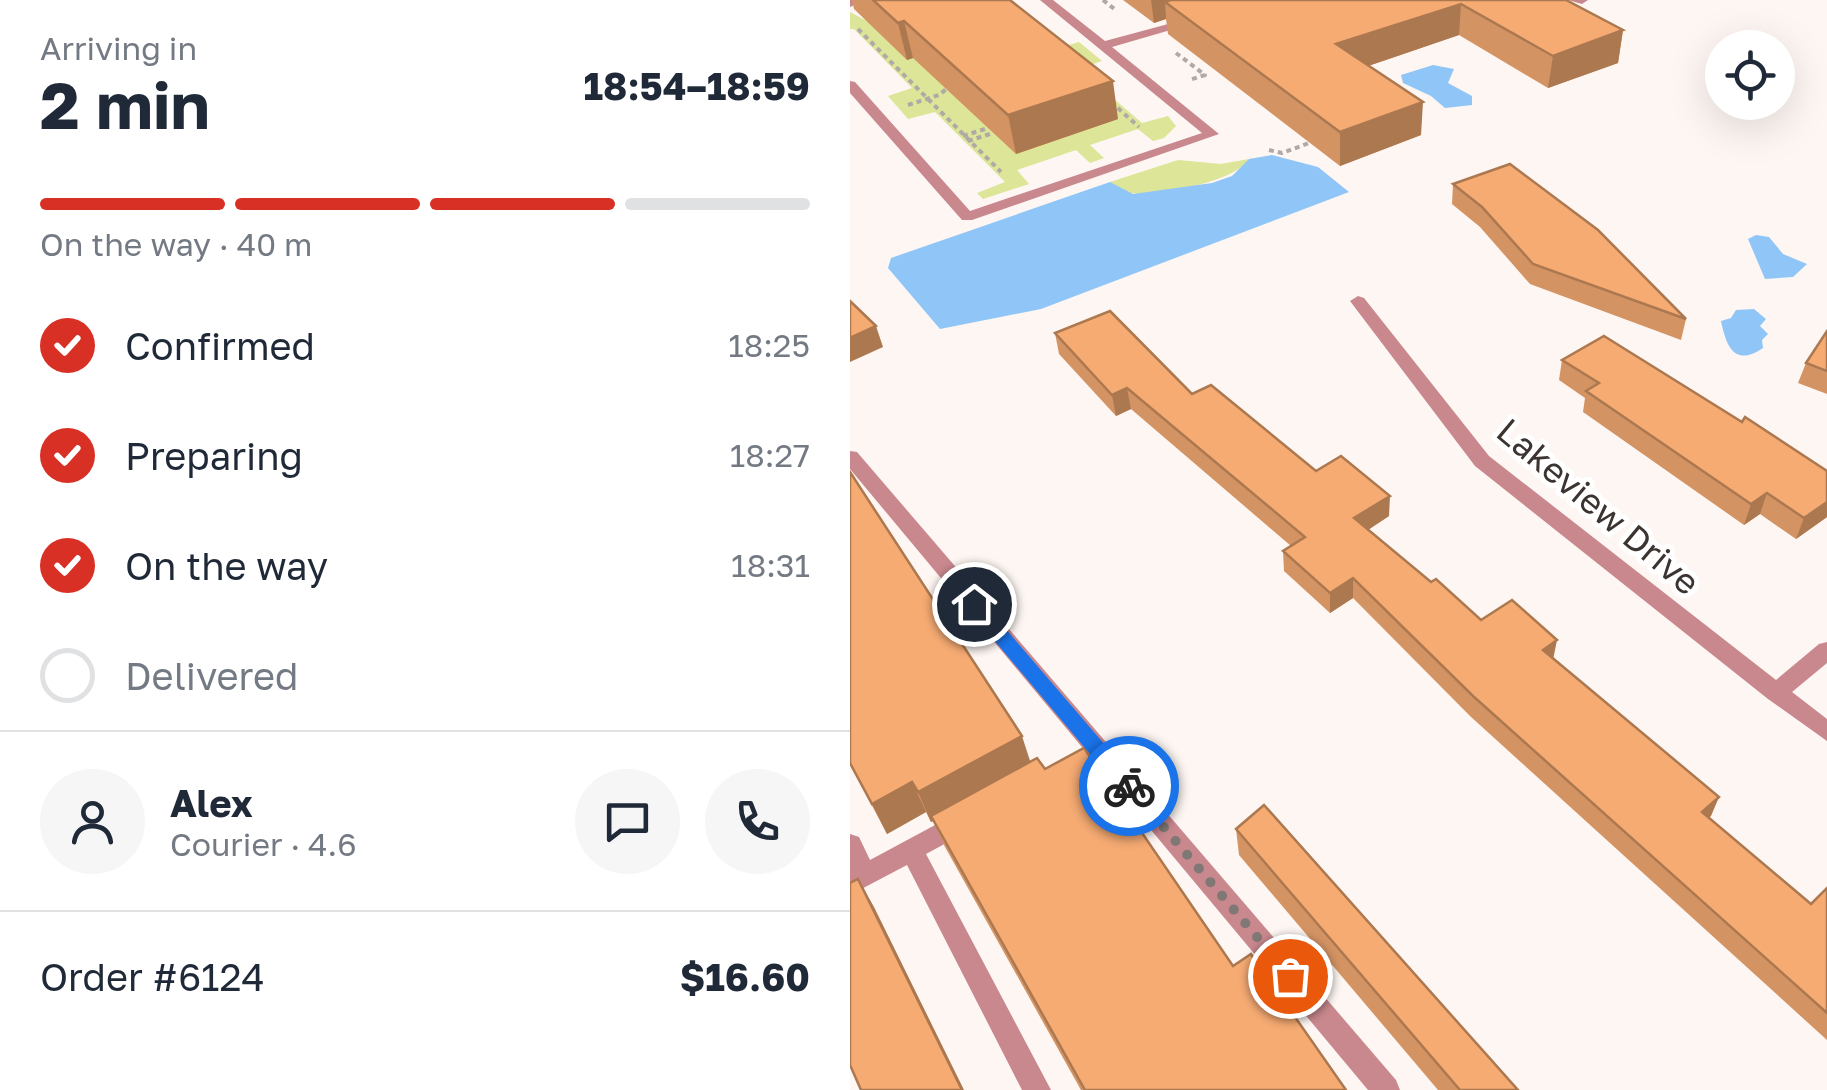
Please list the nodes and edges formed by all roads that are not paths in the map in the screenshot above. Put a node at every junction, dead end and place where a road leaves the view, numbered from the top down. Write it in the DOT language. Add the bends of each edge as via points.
graph roads {
  1 [pos="860,0"];
  2 [pos="1046,0"];
  3 [pos="1574,0"];
  4 [pos="1582,0"];
  5 [pos="850,2"];
  6 [pos="1206,16"];
  7 [pos="1103,46"];
  8 [pos="850,86"];
  9 [pos="1358,301"];
  10 [pos="851,460"];
  11 [pos="1827,650"];
  12 [pos="1776,693"];
  13 [pos="1827,732"];
  14 [pos="978,812"];
  15 [pos="850,845"];
  16 [pos="911,849"];
  17 [pos="858,879"];
  18 [pos="1037,1090"];
  19 [pos="1386,1090"];
  1 -- 5 [label="street"];
  2 -- 7 [label="street"];
  3 -- 4 [label="street"];
  6 -- 7 [label="street"];
  7 -- 8 [label="street" via="1212,134 967,217"];
  9 -- 12 [label="street, Lakeview Drive" via="1482,461"];
  10 -- 19 [label="street" via="1087,752"];
  11 -- 12 [label="street"];
  12 -- 13 [label="street, Lakeview Drive"];
  14 -- 16 [label="street"];
  15 -- 17 [label="street"];
  16 -- 17 [label="street"];
  16 -- 18 [label="street"];
}
